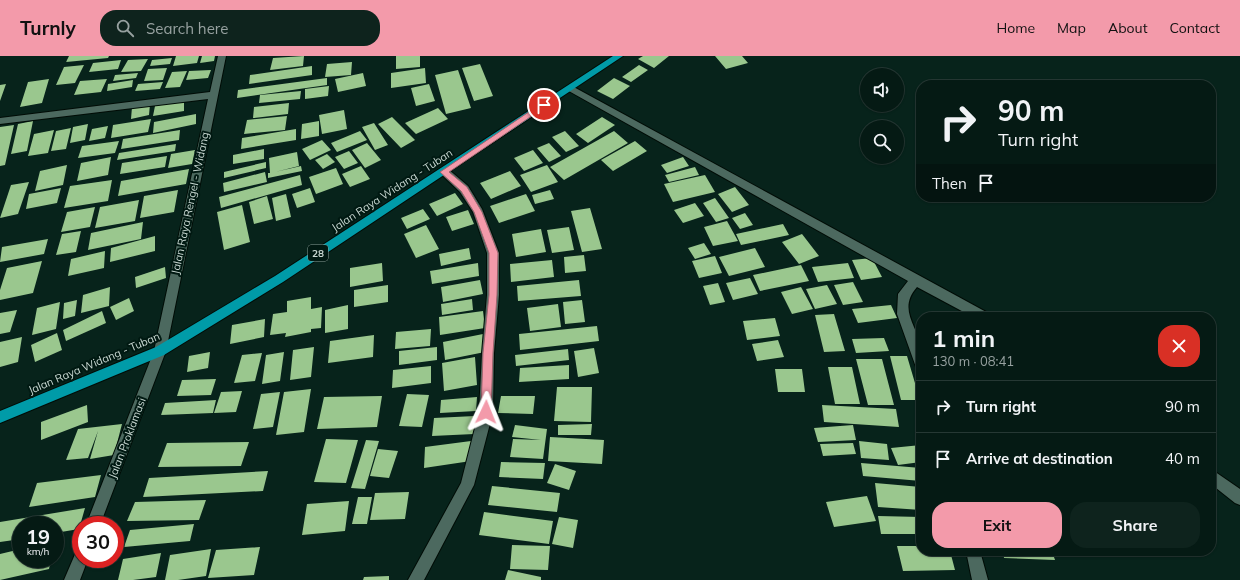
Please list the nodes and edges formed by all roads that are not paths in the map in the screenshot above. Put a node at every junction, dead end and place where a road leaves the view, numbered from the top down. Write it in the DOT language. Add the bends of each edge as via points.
graph roads {
  1 [pos="222,56"];
  2 [pos="619,56"];
  3 [pos="570,88"];
  4 [pos="213,95"];
  5 [pos="0,120"];
  6 [pos="444,172"];
  7 [pos="916,280"];
  8 [pos="975,312"];
  9 [pos="160,351"];
  10 [pos="916,352"];
  11 [pos="0,417"];
  12 [pos="1216,480"];
  13 [pos="1240,498"];
  14 [pos="96,516"];
  15 [pos="974,556"];
  16 [pos="77,568"];
  17 [pos="72,580"];
  18 [pos="416,580"];
  19 [pos="980,580"];
  1 -- 4 [label="street, Jalan Raya Rengel - Widang"];
  2 -- 3 [label="highway, Jalan Raya Widang - Tuban / 28"];
  3 -- 6 [label="highway, Jalan Raya Widang - Tuban / 28"];
  3 -- 7 [label="street"];
  4 -- 5 [label="street"];
  4 -- 9 [label="street, Jalan Raya Rengel - Widang"];
  6 -- 9 [label="highway, Jalan Raya Widang - Tuban / 28" via="279,279"];
  6 -- 18 [label="street" via="464,189 478,212 493,253 486,412 467,485"];
  7 -- 8 [label="street"];
  7 -- 10 [label="street" via="904,294 903,314"];
  9 -- 11 [label="highway, Jalan Raya Widang - Tuban / 28"];
  9 -- 14 [label="street, Jalan Proklamasi"];
  12 -- 13 [label="street"];
  15 -- 19 [label="street"];
  16 -- 17 [label="street"];
}
